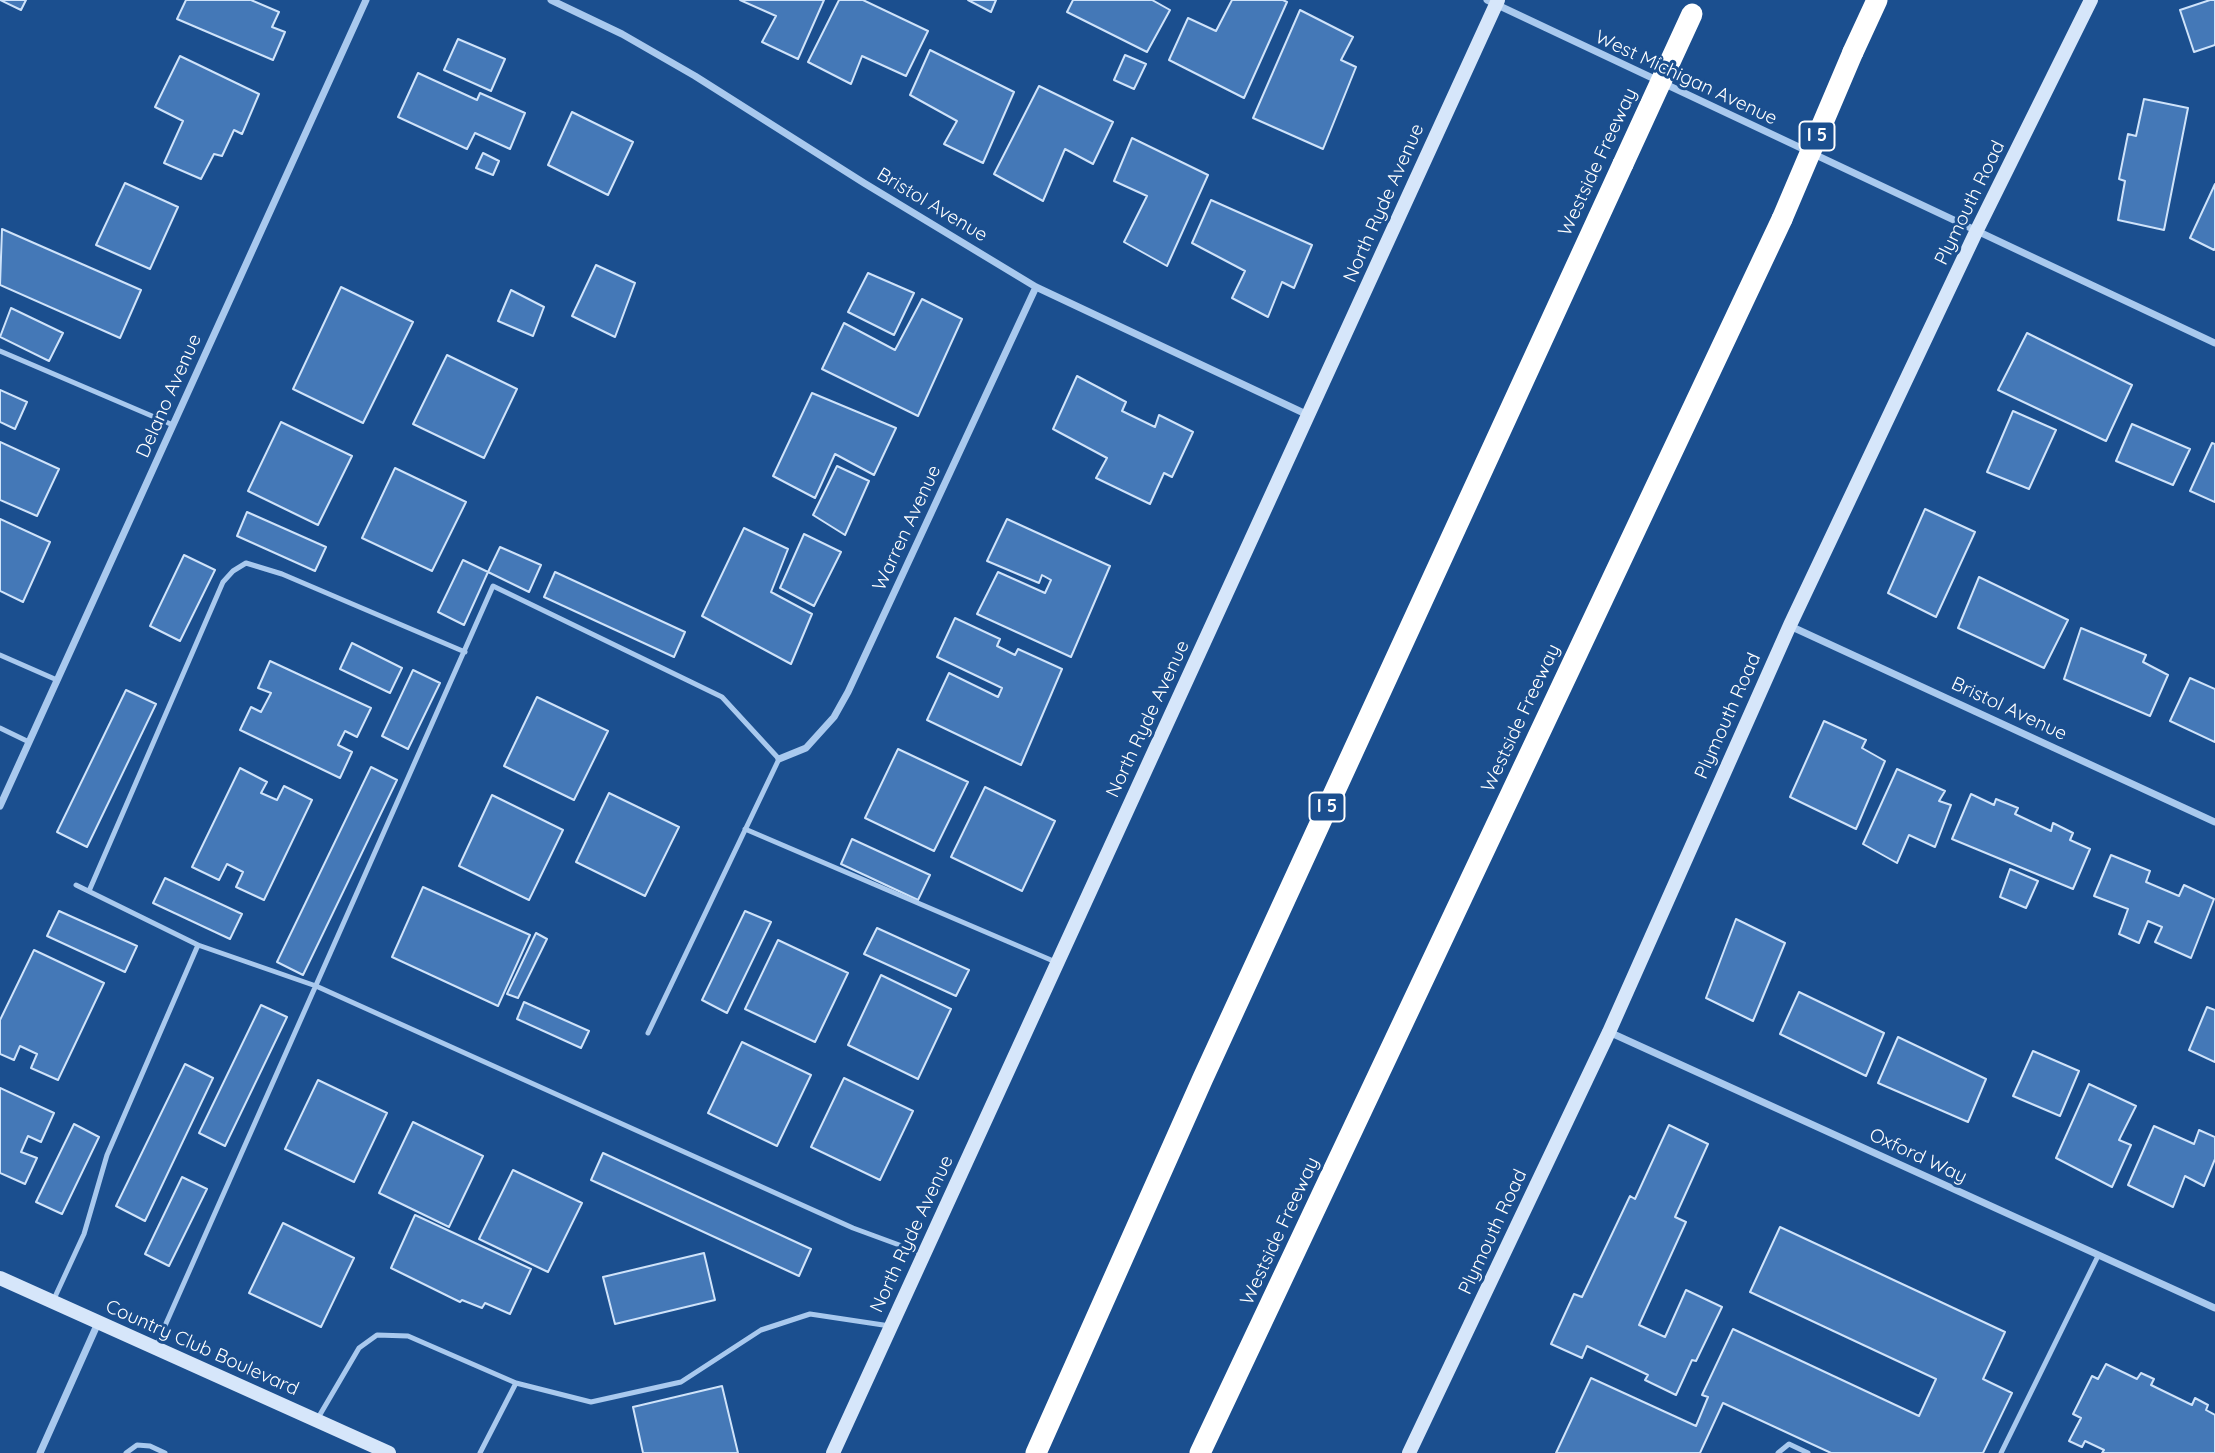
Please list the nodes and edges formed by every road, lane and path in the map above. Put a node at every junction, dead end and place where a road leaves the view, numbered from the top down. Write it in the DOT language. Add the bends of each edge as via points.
graph roads {
  1 [pos="366,0"];
  2 [pos="551,0"];
  3 [pos="1877,0"];
  4 [pos="2091,0"];
  5 [pos="1493,2"];
  6 [pos="1695,7"];
  7 [pos="1976,232"];
  8 [pos="1036,287"];
  9 [pos="2215,343"];
  10 [pos="0,351"];
  11 [pos="1308,416"];
  12 [pos="173,425"];
  13 [pos="1790,625"];
  14 [pos="465,652"];
  15 [pos="0,654"];
  16 [pos="57,680"];
  17 [pos="0,728"];
  18 [pos="29,742"];
  19 [pos="779,759"];
  20 [pos="0,806"];
  21 [pos="2215,822"];
  22 [pos="745,829"];
  23 [pos="76,885"];
  24 [pos="89,891"];
  25 [pos="198,946"];
  26 [pos="1058,963"];
  27 [pos="316,986"];
  28 [pos="1609,1032"];
  29 [pos="648,1033"];
  30 [pos="924,1255"];
  31 [pos="2098,1256"];
  32 [pos="0,1278"];
  33 [pos="52,1302"];
  34 [pos="2215,1308"];
  35 [pos="98,1323"];
  36 [pos="891,1326"];
  37 [pos="155,1348"];
  38 [pos="516,1383"];
  39 [pos="316,1420"];
  40 [pos="40,1453"];
  41 [pos="126,1453"];
  42 [pos="165,1453"];
  43 [pos="389,1453"];
  44 [pos="480,1453"];
  45 [pos="833,1453"];
  46 [pos="1036,1453"];
  47 [pos="1200,1453"];
  48 [pos="1409,1453"];
  49 [pos="1778,1453"];
  50 [pos="1808,1453"];
  51 [pos="2001,1453"];
  1 -- 12 [label="street, Delano Avenue"];
  2 -- 8 [label="street, Bristol Avenue" via="695,76"];
  3 -- 47 [label="highway, Westside Freeway / I 5, bridge" via="1782,219"];
  4 -- 7 [label="street, Plymouth Road"];
  5 -- 7 [label="street, West Michigan Avenue"];
  5 -- 11 [label="street, North Ryde Avenue"];
  6 -- 46 [label="highway, Westside Freeway / I 5, bridge" via="1203,1078"];
  7 -- 9 [label="street, West Michigan Avenue"];
  7 -- 13 [label="street, Plymouth Road"];
  8 -- 11 [label="street, Bristol Avenue"];
  8 -- 19 [label="street, Warren Avenue" via="848,692 834,717 806,748"];
  10 -- 12 [label="lane"];
  11 -- 26 [label="street, North Ryde Avenue"];
  12 -- 16 [label="street, Delano Avenue"];
  13 -- 21 [label="street, Bristol Avenue"];
  13 -- 28 [label="street, Plymouth Road"];
  14 -- 19 [label="lane" via="493,586 722,697"];
  14 -- 24 [label="lane" via="282,574 246,563 233,571 223,582"];
  14 -- 27 [label="lane"];
  15 -- 16 [label="lane"];
  16 -- 18 [label="street, Delano Avenue"];
  17 -- 18 [label="lane"];
  18 -- 20 [label="street, Delano Avenue"];
  19 -- 22 [label="lane"];
  22 -- 26 [label="lane"];
  22 -- 29 [label="lane"];
  23 -- 24 [label="lane"];
  24 -- 25 [label="lane"];
  25 -- 27 [label="lane"];
  25 -- 33 [label="lane" via="107,1155 84,1234"];
  26 -- 30 [label="street, North Ryde Avenue"];
  27 -- 30 [label="lane" via="853,1228"];
  27 -- 37 [label="lane"];
  28 -- 31 [label="street, Oxford Way"];
  28 -- 48 [label="street, Plymouth Road"];
  30 -- 36 [label="street, North Ryde Avenue"];
  31 -- 34 [label="street, Oxford Way"];
  31 -- 51 [label="lane"];
  32 -- 33 [label="street, Country Club Boulevard"];
  33 -- 35 [label="street, Country Club Boulevard"];
  35 -- 37 [label="street, Country Club Boulevard"];
  35 -- 40 [label="street"];
  36 -- 38 [label="lane" via="810,1314 761,1331 681,1382 591,1402"];
  36 -- 45 [label="street, North Ryde Avenue"];
  37 -- 39 [label="street, Country Club Boulevard"];
  38 -- 39 [label="lane" via="408,1336 377,1335 359,1348"];
  38 -- 44 [label="lane"];
  39 -- 43 [label="street, Country Club Boulevard"];
  41 -- 42 [label="lane" via="137,1445"];
  49 -- 50 [label="lane" via="1788,1444"];
}
